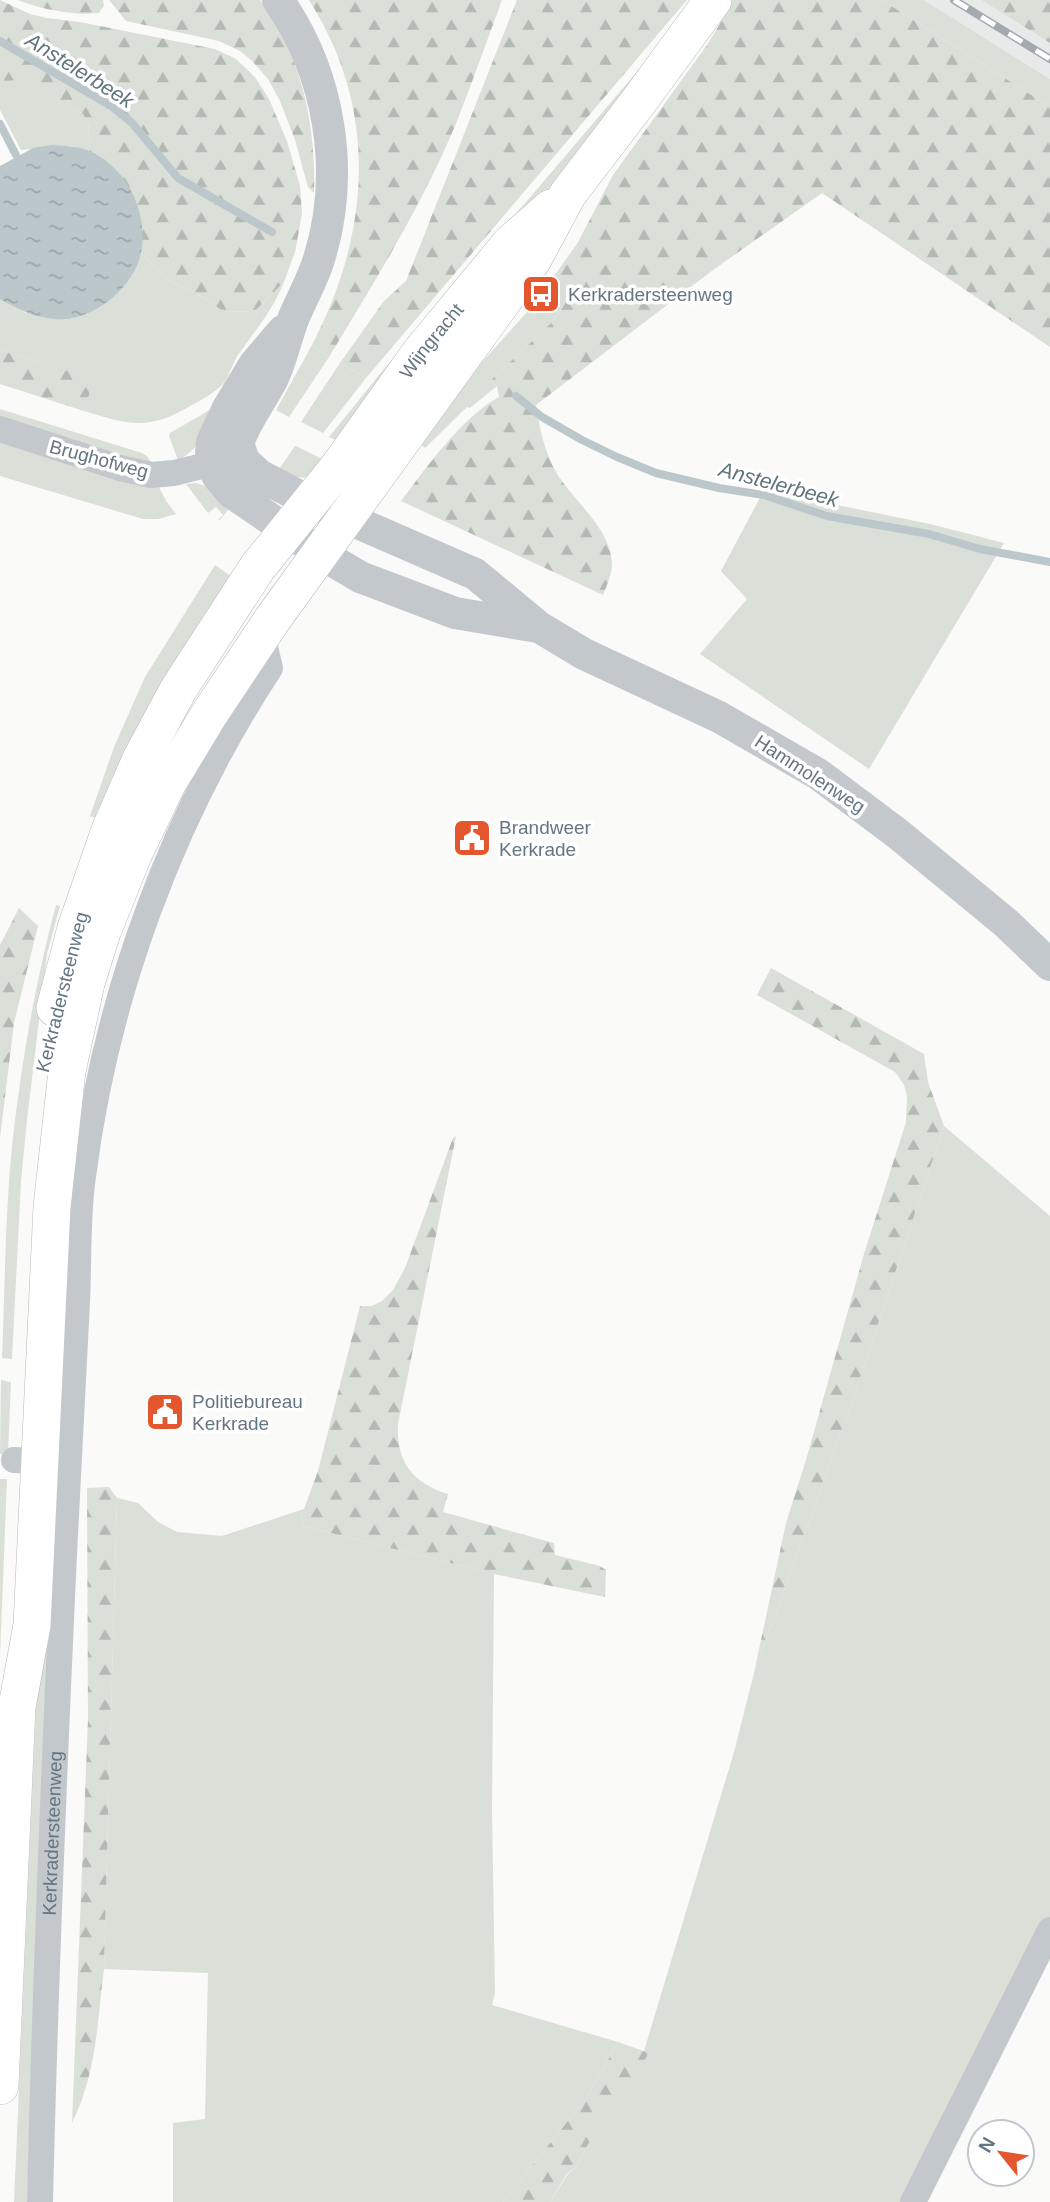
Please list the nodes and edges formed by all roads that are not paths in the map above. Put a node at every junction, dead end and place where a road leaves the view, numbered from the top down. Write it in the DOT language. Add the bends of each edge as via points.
graph roads {
  1 [pos="278,0"];
  2 [pos="713,0"];
  3 [pos="568,194"];
  4 [pos="0,429"];
  5 [pos="227,460"];
  6 [pos="310,502"];
  7 [pos="346,518"];
  8 [pos="287,531"];
  9 [pos="320,553"];
  10 [pos="539,628"];
  11 [pos="1050,965"];
  12 [pos="41,1462"];
  13 [pos="1050,1930"];
  14 [pos="0,2086"];
  15 [pos="40,2202"];
  16 [pos="913,2202"];
  1 -- 5 [label="street" via="302,38 325,104 332,169 326,233 274,376"];
  2 -- 3 [label="main road, Wijngracht"];
  3 -- 6 [label="main road, Wijngracht" via="510,244 464,298"];
  3 -- 7 [label="main road, Wijngracht" via="533,259"];
  4 -- 5 [label="street, Brughofweg" via="151,475"];
  5 -- 6 [label="street, Hammolenweg"];
  5 -- 8 [label="street, Hammolenweg" via="217,475 224,484"];
  6 -- 7 [label="street, Hammolenweg"];
  6 -- 8 [label="main road, Kerkradersteenweg"];
  7 -- 9 [label="main road, Kerkradersteenweg"];
  7 -- 10 [label="street, Hammolenweg" via="475,574"];
  8 -- 9 [label="street, Hammolenweg"];
  8 -- 12 [label="main road, Kerkradersteenweg" via="218,626 152,737 115,818 68,954 48,1039 32,1147"];
  9 -- 10 [label="street, Hammolenweg" via="360,577 456,613"];
  9 -- 12 [label="main road, Kerkradersteenweg" via="209,713 162,796 132,855 86,983 66,1071 51,1207"];
  10 -- 11 [label="street, Hammolenweg" via="719,717 818,774 898,834"];
  12 -- 14 [label="main road, Kerkradersteenweg" via="32,1625 17,1707"];
  12 -- 15 [label="street, Kerkradersteenweg" via="54,1768"];
  13 -- 16 [label="street"];
}
